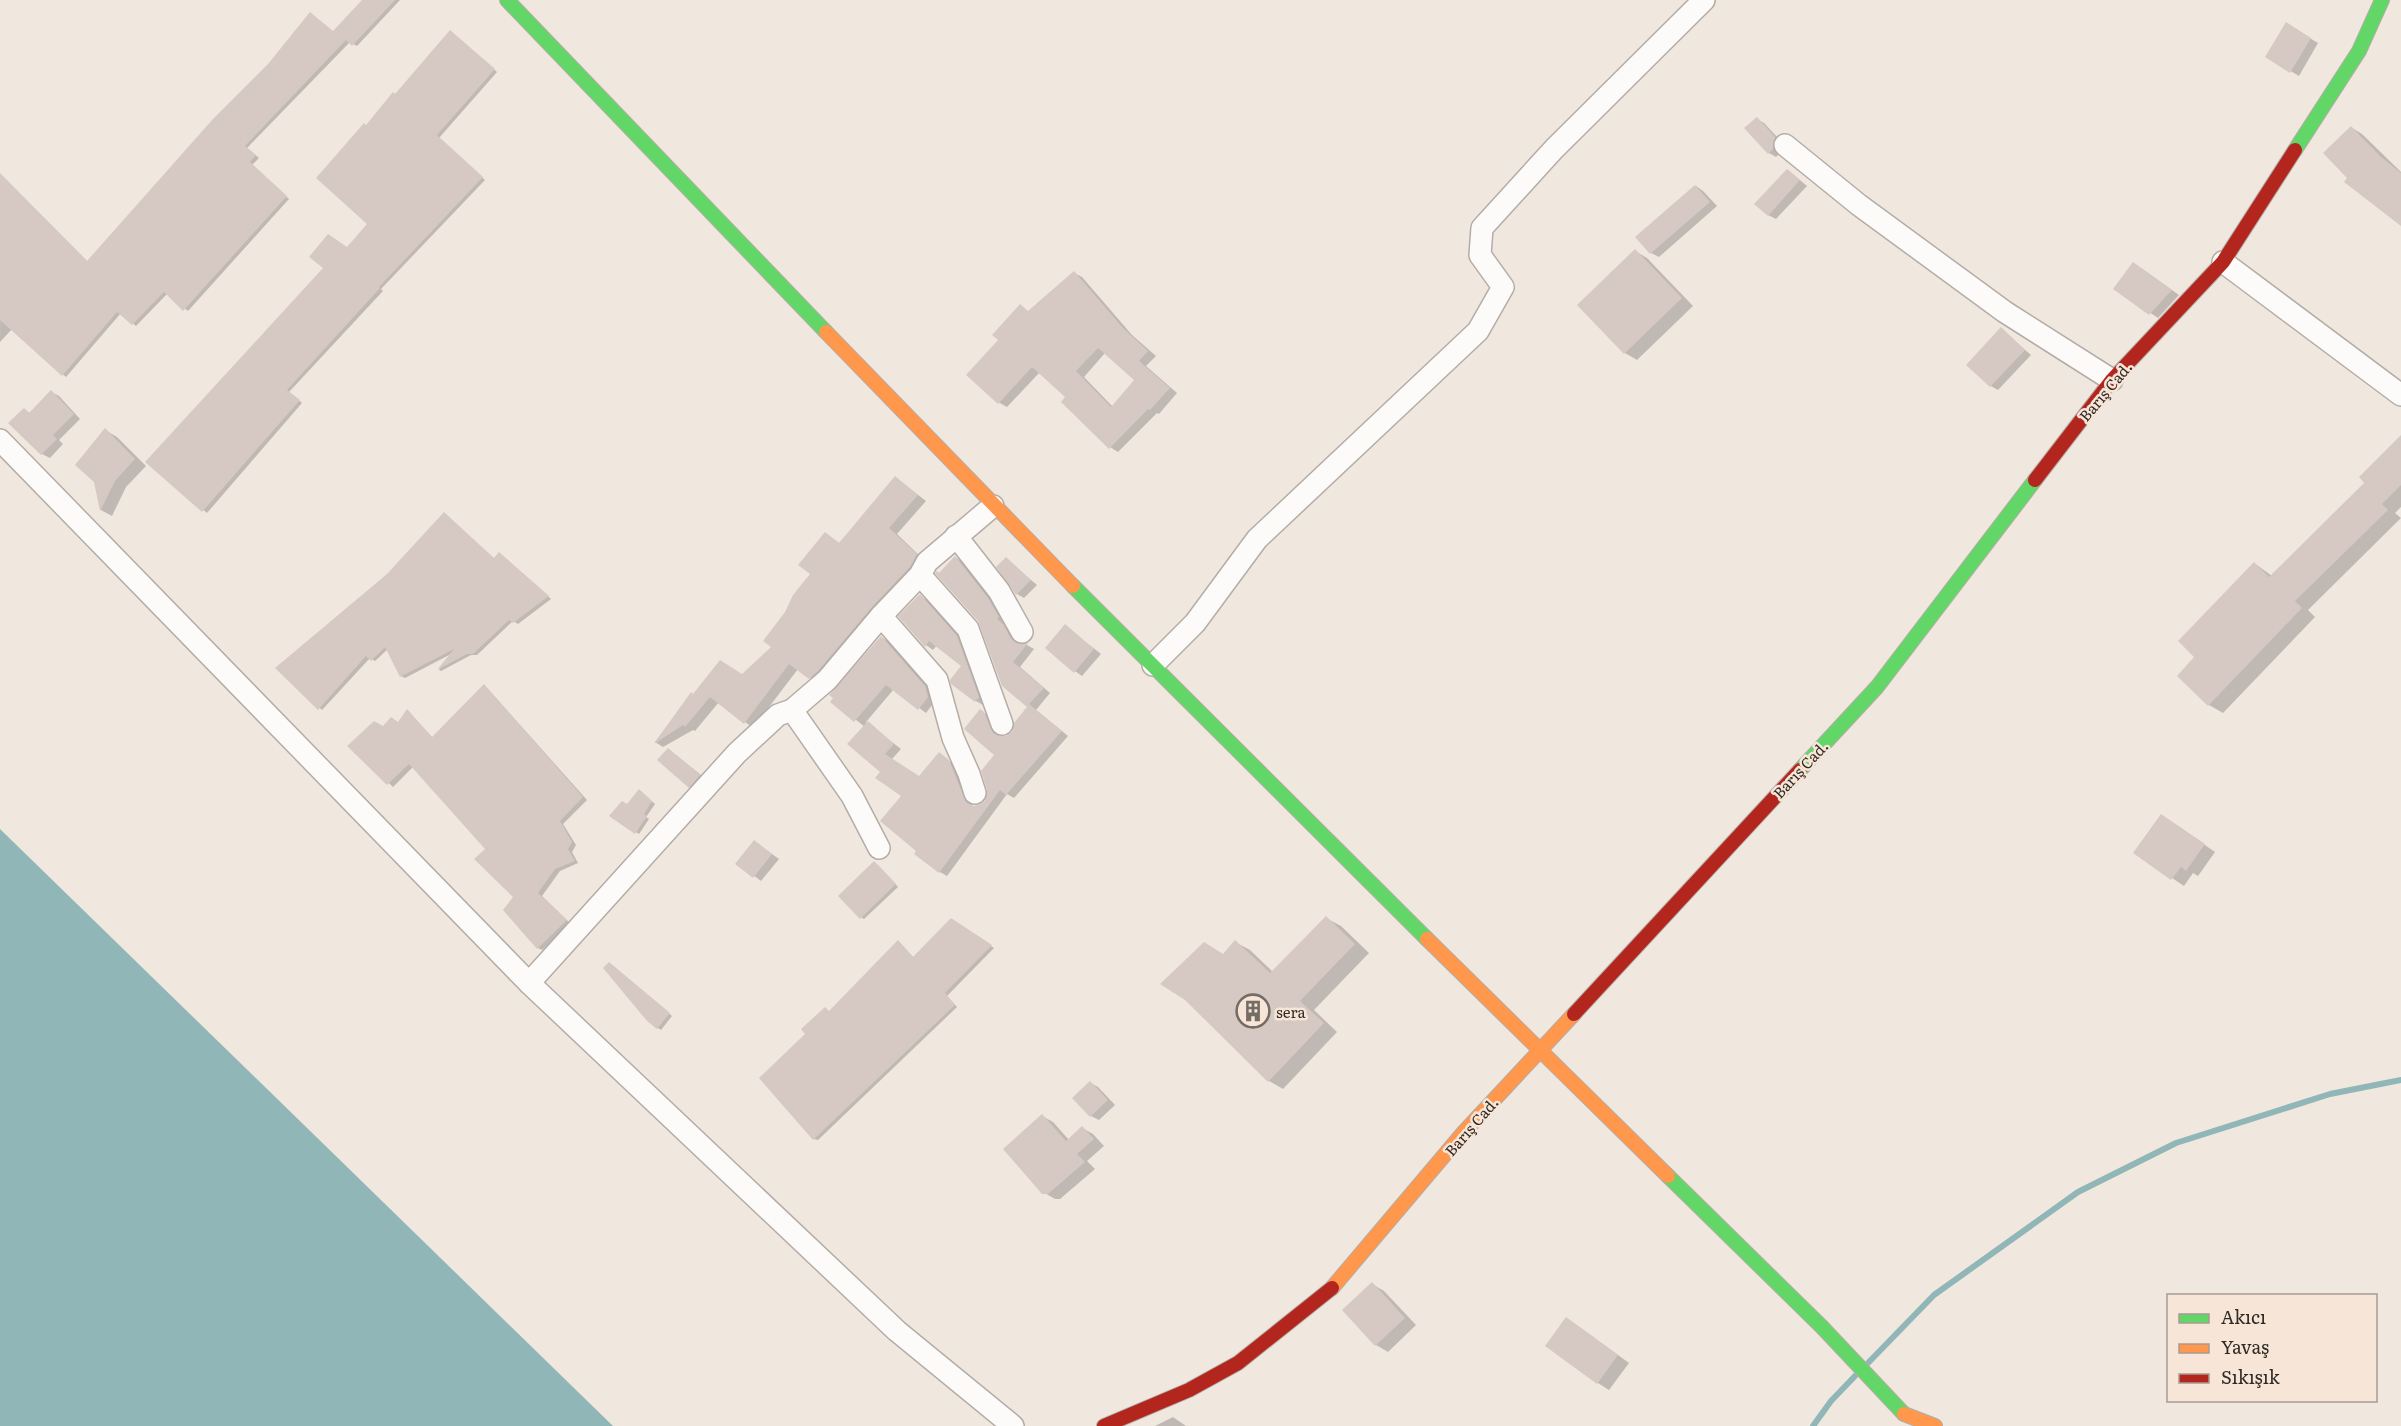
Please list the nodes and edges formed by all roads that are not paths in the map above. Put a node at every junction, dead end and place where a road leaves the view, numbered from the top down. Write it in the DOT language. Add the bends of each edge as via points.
graph roads {
  1 [pos="507,0"];
  2 [pos="1704,0"];
  3 [pos="2382,0"];
  4 [pos="1785,145"];
  5 [pos="2223,262"];
  6 [pos="2112,380"];
  7 [pos="2401,395"];
  8 [pos="0,440"];
  9 [pos="993,506"];
  10 [pos="956,536"];
  11 [pos="920,575"];
  12 [pos="881,616"];
  13 [pos="1022,632"];
  14 [pos="1153,665"];
  15 [pos="792,710"];
  16 [pos="1002,724"];
  17 [pos="975,793"];
  18 [pos="879,848"];
  19 [pos="529,983"];
  20 [pos="1540,1050"];
  21 [pos="1904,1414"];
  22 [pos="1013,1426"];
  23 [pos="1104,1426"];
  24 [pos="1914,1426"];
  25 [pos="1935,1426"];
  1 -- 9 [label="main road"];
  2 -- 14 [label="street" via="1554,149 1482,228 1480,255 1503,287 1478,331 1257,539 1196,623"];
  3 -- 5 [label="main road, Barış Cad." via="2359,51"];
  4 -- 6 [label="street" via="1859,205 2006,312"];
  5 -- 6 [label="main road, Barış Cad."];
  5 -- 7 [label="street"];
  6 -- 20 [label="main road, Barış Cad." via="1877,687"];
  8 -- 19 [label="street"];
  9 -- 10 [label="street"];
  9 -- 14 [label="main road"];
  10 -- 11 [label="street" via="927,562"];
  10 -- 13 [label="street" via="999,591"];
  11 -- 12 [label="street"];
  11 -- 16 [label="street" via="968,629"];
  12 -- 15 [label="street" via="826,680"];
  12 -- 17 [label="street" via="937,680 953,738"];
  14 -- 20 [label="main road"];
  15 -- 18 [label="street" via="852,796"];
  15 -- 19 [label="street" via="778,715 737,753"];
  19 -- 22 [label="street" via="897,1331"];
  20 -- 21 [label="main road" via="1822,1327"];
  20 -- 23 [label="main road, Barış Cad." via="1464,1132 1337,1284 1238,1363 1189,1390"];
  21 -- 24 [label="main road"];
  21 -- 25 [label="main road"];
}
